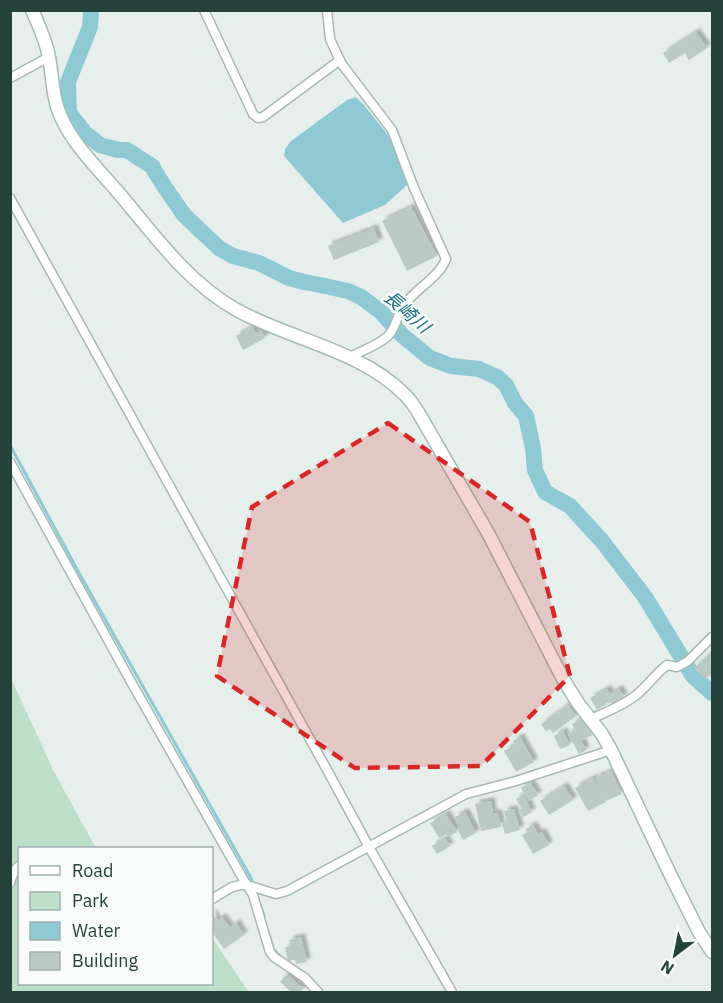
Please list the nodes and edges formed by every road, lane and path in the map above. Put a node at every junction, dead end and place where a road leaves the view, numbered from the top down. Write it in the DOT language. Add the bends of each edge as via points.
graph roads {
  1 [pos="204,10"];
  2 [pos="327,10"];
  3 [pos="33,11"];
  4 [pos="49,57"];
  5 [pos="340,60"];
  6 [pos="10,78"];
  7 [pos="10,198"];
  8 [pos="350,357"];
  9 [pos="10,462"];
  10 [pos="712,637"];
  11 [pos="591,719"];
  12 [pos="611,750"];
  13 [pos="369,847"];
  14 [pos="18,866"];
  15 [pos="10,883"];
  16 [pos="252,887"];
  17 [pos="213,898"];
  18 [pos="712,952"];
  19 [pos="318,993"];
  20 [pos="452,993"];
  1 -- 5 [label="street" via="258,118"];
  2 -- 5 [label="street" via="330,39"];
  3 -- 4 [label="street"];
  4 -- 6 [label="street"];
  4 -- 8 [label="street" via="55,102 72,136 187,272 250,317"];
  5 -- 8 [label="street" via="392,130 446,259 406,303 386,337"];
  7 -- 13 [label="street"];
  8 -- 11 [label="street" via="404,394 418,412 488,533 563,679"];
  9 -- 16 [label="street" via="130,680"];
  10 -- 11 [label="street" via="687,661 661,669 636,696"];
  11 -- 12 [label="street"];
  12 -- 13 [label="street" via="466,794"];
  12 -- 18 [label="street"];
  13 -- 16 [label="street" via="287,891 276,894"];
  13 -- 20 [label="street"];
  14 -- 15 [label="street"];
  16 -- 17 [label="street" via="232,887"];
  16 -- 19 [label="street" via="270,951"];
}
